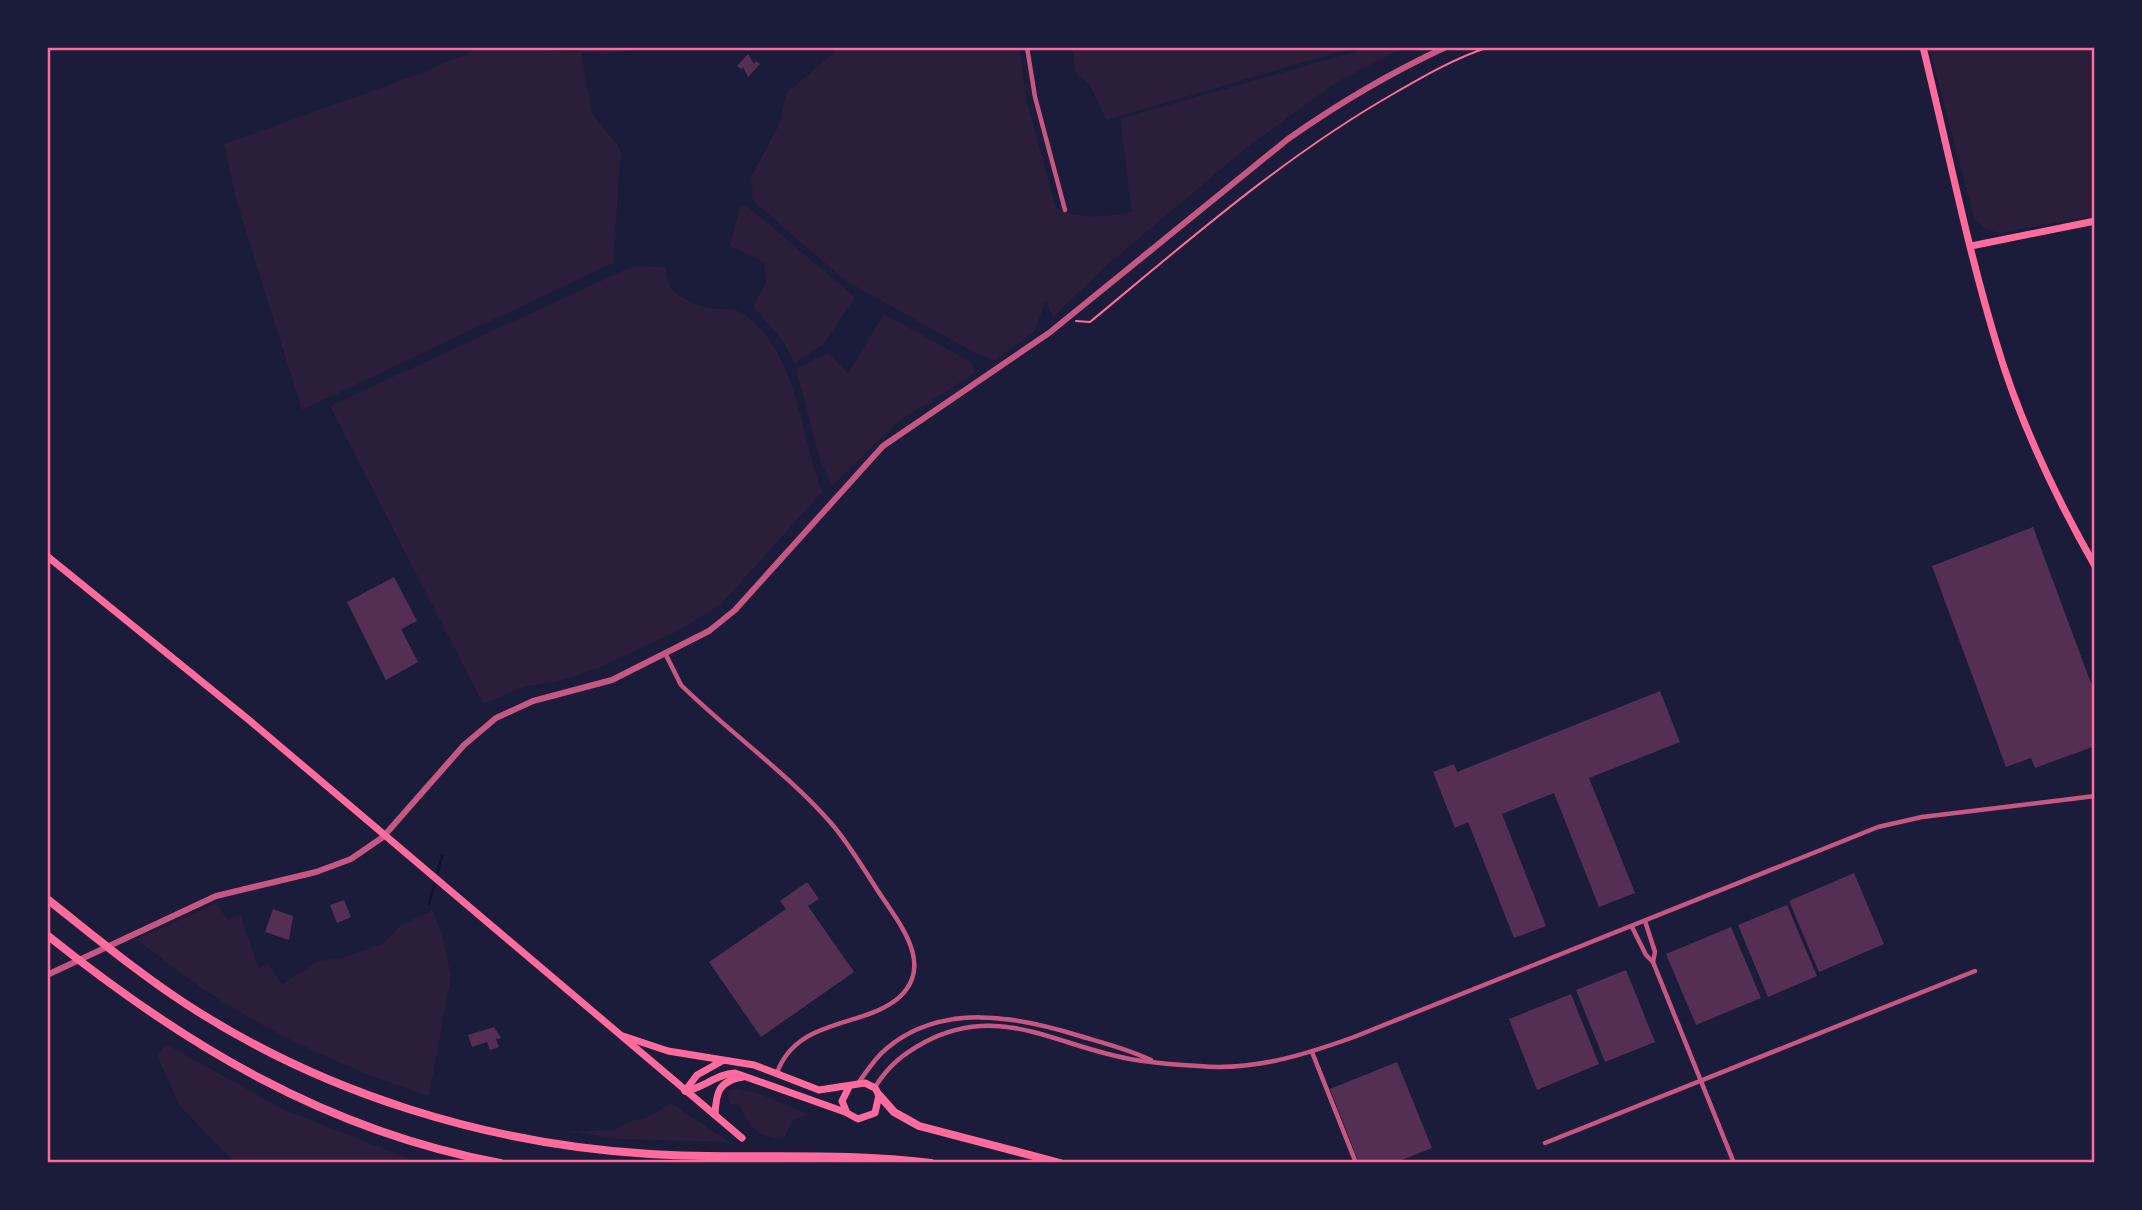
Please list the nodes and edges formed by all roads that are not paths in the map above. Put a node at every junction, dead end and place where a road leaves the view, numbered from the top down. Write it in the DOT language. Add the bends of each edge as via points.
graph roads {
  1 [pos="1027,47"];
  2 [pos="1446,47"];
  3 [pos="1923,47"];
  4 [pos="1065,209"];
  5 [pos="2095,221"];
  6 [pos="1971,246"];
  7 [pos="47,556"];
  8 [pos="2095,566"];
  9 [pos="666,655"];
  10 [pos="2095,796"];
  11 [pos="383,837"];
  12 [pos="47,899"];
  13 [pos="1645,921"];
  14 [pos="1632,926"];
  15 [pos="47,935"];
  16 [pos="1653,962"];
  17 [pos="1975,971"];
  18 [pos="48,975"];
  19 [pos="619,1035"];
  20 [pos="1312,1052"];
  21 [pos="1152,1060"];
  22 [pos="724,1061"];
  23 [pos="777,1073"];
  24 [pos="747,1077"];
  25 [pos="1699,1081"];
  26 [pos="859,1083"];
  27 [pos="849,1087"];
  28 [pos="685,1091"];
  29 [pos="877,1092"];
  30 [pos="847,1113"];
  31 [pos="715,1115"];
  32 [pos="742,1138"];
  33 [pos="1545,1143"];
  34 [pos="500,1163"];
  35 [pos="930,1163"];
  36 [pos="1060,1163"];
  37 [pos="1356,1163"];
  38 [pos="1734,1163"];
  1 -- 4 [label="street" via="1035,97"];
  2 -- 9 [label="street" via="1369,86 1298,132 1025,351 906,428 883,446 735,610"];
  3 -- 6 [label="main road"];
  5 -- 6 [label="main road"];
  6 -- 8 [label="main road" via="1996,343 2023,419"];
  7 -- 11 [label="main road"];
  9 -- 11 [label="street" via="612,680 533,701 496,718 464,745"];
  9 -- 23 [label="street" via="681,685 833,826 915,950 912,978 904,993 884,1006 813,1034 783,1060"];
  10 -- 13 [label="street" via="1922,817 1878,827"];
  11 -- 18 [label="street" via="351,859 324,869 216,896"];
  11 -- 19 [label="main road"];
  12 -- 35 [label="highway" via="187,1005 320,1076 416,1112 594,1150 861,1156"];
  13 -- 14 [label="street"];
  13 -- 16 [label="street" via="1655,952"];
  14 -- 16 [label="street"];
  14 -- 20 [label="street"];
  15 -- 34 [label="highway" via="160,1021 258,1079 367,1125"];
  16 -- 25 [label="street"];
  17 -- 25 [label="street"];
  19 -- 22 [label="main road" via="668,1051"];
  19 -- 28 [label="main road"];
  20 -- 21 [label="street" via="1240,1067"];
  20 -- 37 [label="street"];
  21 -- 26 [label="street" via="1042,1024 967,1018 907,1035 879,1056"];
  21 -- 29 [label="street" via="1136,1060 1017,1027 985,1025 956,1030 902,1055 885,1071"];
  22 -- 23 [label="main road"];
  22 -- 28 [label="main road" via="696,1075"];
  23 -- 27 [label="main road" via="819,1090"];
  24 -- 28 [label="main road" via="727,1074"];
  24 -- 30 [label="main road"];
  24 -- 31 [label="main road" via="720,1086"];
  25 -- 33 [label="street"];
  25 -- 38 [label="street"];
  26 -- 27 [label="main road"];
  26 -- 29 [label="main road"];
  27 -- 30 [label="main road" via="842,1101"];
  28 -- 31 [label="main road"];
  29 -- 30 [label="main road" via="878,1108 870,1117 858,1119"];
  29 -- 36 [label="highway" via="894,1112 919,1126"];
  31 -- 32 [label="main road"];
}
